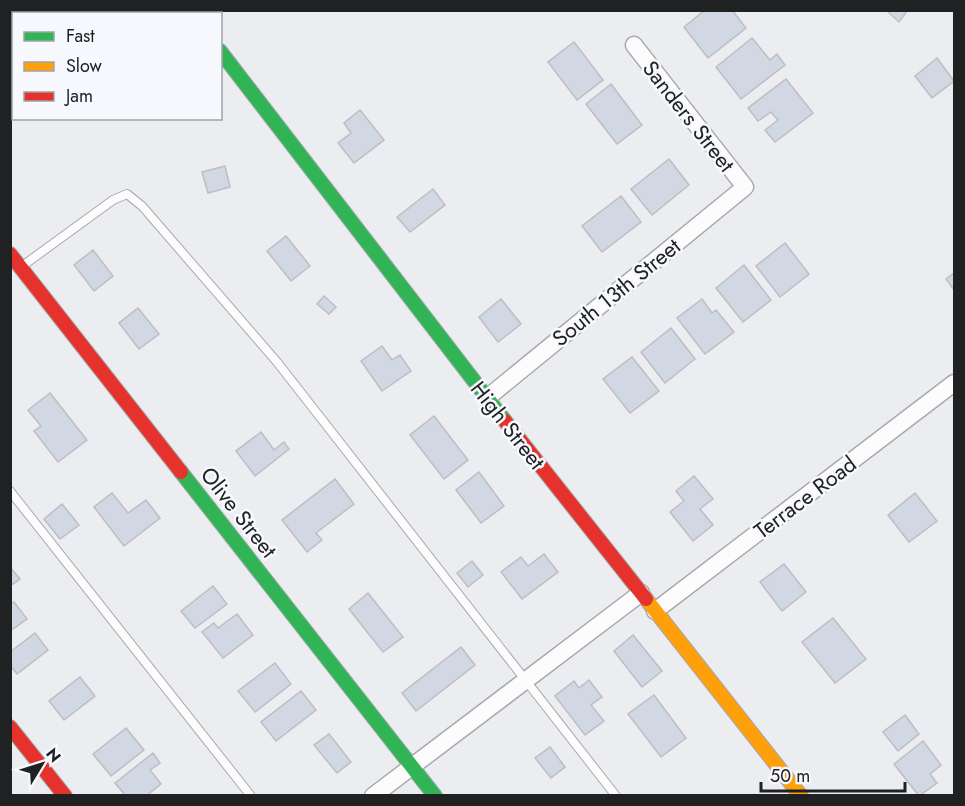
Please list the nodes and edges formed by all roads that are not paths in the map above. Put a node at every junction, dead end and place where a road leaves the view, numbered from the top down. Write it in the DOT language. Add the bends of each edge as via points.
graph roads {
  1 [pos="634,45"];
  2 [pos="222,54"];
  3 [pos="745,187"];
  4 [pos="14,265"];
  5 [pos="954,383"];
  6 [pos="487,398"];
  7 [pos="10,491"];
  8 [pos="640,593"];
  9 [pos="655,611"];
  10 [pos="525,681"];
  11 [pos="10,727"];
  12 [pos="412,766"];
  13 [pos="65,795"];
  14 [pos="251,795"];
  15 [pos="373,795"];
  16 [pos="435,795"];
  17 [pos="616,795"];
  18 [pos="801,795"];
  1 -- 3 [label="street, Sanders Street"];
  2 -- 6 [label="street, High Street"];
  3 -- 6 [label="street, South 13th Street"];
  4 -- 10 [label="lane" via="113,200 127,194 142,206 277,362"];
  4 -- 12 [label="street, Olive Street"];
  5 -- 9 [label="street, Terrace Road"];
  6 -- 8 [label="street, High Street"];
  7 -- 14 [label="lane"];
  8 -- 9 [label="street, High Street"];
  8 -- 10 [label="street"];
  9 -- 18 [label="street, High Street"];
  10 -- 12 [label="street"];
  10 -- 17 [label="lane"];
  11 -- 13 [label="street"];
  12 -- 15 [label="street"];
  12 -- 16 [label="street, Olive Street"];
}
